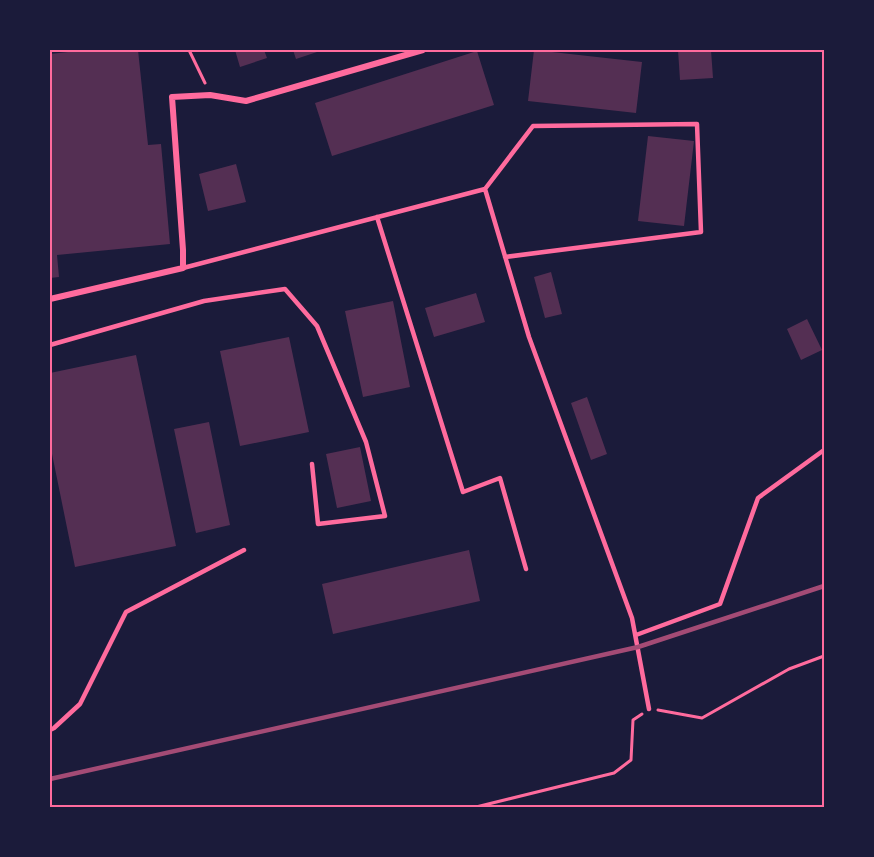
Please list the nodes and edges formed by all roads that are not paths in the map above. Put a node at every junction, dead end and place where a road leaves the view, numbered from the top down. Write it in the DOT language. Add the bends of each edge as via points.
graph roads {
  1 [pos="423,50"];
  2 [pos="485,189"];
  3 [pos="376,217"];
  4 [pos="505,256"];
  5 [pos="183,268"];
  6 [pos="50,299"];
  7 [pos="50,345"];
  8 [pos="825,450"];
  9 [pos="312,464"];
  10 [pos="244,550"];
  11 [pos="526,569"];
  12 [pos="636,635"];
  13 [pos="649,709"];
  14 [pos="50,730"];
  1 -- 5 [label="street" via="246,101 210,95 172,97"];
  2 -- 3 [label="lane"];
  2 -- 4 [label="lane"];
  2 -- 4 [label="lane" via="533,126 697,124 701,232"];
  3 -- 5 [label="lane"];
  3 -- 11 [label="lane" via="462,492 500,478"];
  4 -- 12 [label="lane" via="529,337"];
  5 -- 6 [label="street"];
  7 -- 9 [label="lane" via="204,301 285,290 317,326 366,441 385,516 318,524"];
  8 -- 12 [label="lane" via="758,498 720,604"];
  10 -- 14 [label="lane" via="126,612 80,704"];
  12 -- 13 [label="lane"];
}
